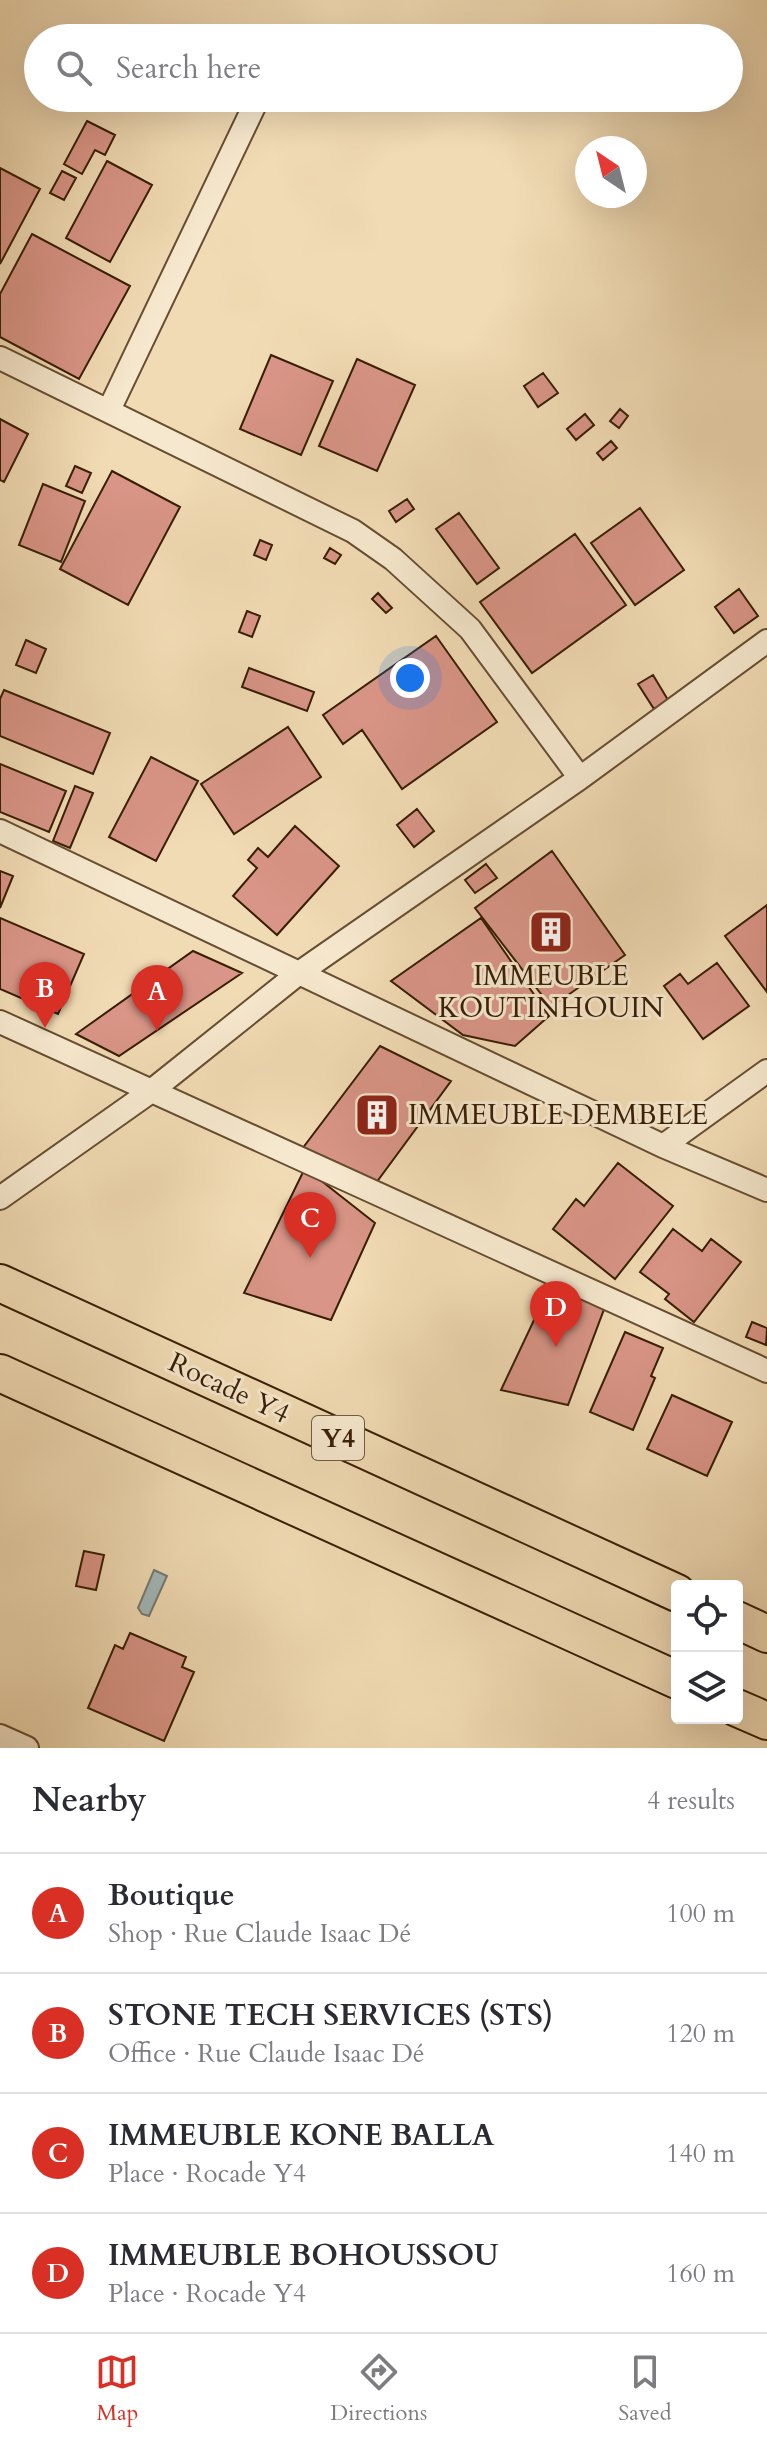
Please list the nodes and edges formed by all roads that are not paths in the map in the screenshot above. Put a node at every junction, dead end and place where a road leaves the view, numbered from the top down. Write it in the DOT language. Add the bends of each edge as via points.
graph roads {
  1 [pos="251,112"];
  2 [pos="0,358"];
  3 [pos="109,410"];
  4 [pos="767,641"];
  5 [pos="580,778"];
  6 [pos="0,831"];
  7 [pos="299,973"];
  8 [pos="0,1022"];
  9 [pos="767,1071"];
  10 [pos="150,1092"];
  11 [pos="663,1146"];
  12 [pos="767,1190"];
  13 [pos="0,1198"];
  14 [pos="0,1283"];
  15 [pos="767,1371"];
  16 [pos="0,1373"];
  17 [pos="671,1590"];
  18 [pos="743,1623"];
  19 [pos="767,1634"];
  20 [pos="671,1677"];
  21 [pos="743,1711"];
  22 [pos="767,1721"];
  23 [pos="0,1736"];
  24 [pos="27,1748"];
  1 -- 3 [label="street"];
  2 -- 3 [label="street"];
  3 -- 5 [label="street" via="353,531 393,559 470,629"];
  4 -- 5 [label="street"];
  5 -- 7 [label="street"];
  6 -- 7 [label="street"];
  7 -- 10 [label="street"];
  7 -- 11 [label="street"];
  8 -- 10 [label="street"];
  9 -- 11 [label="street"];
  10 -- 13 [label="street"];
  10 -- 15 [label="street"];
  11 -- 12 [label="street"];
  14 -- 17 [label="highway, Rocade Y4 / Y4"];
  16 -- 20 [label="highway"];
  18 -- 19 [label="highway"];
  21 -- 22 [label="highway"];
  23 -- 24 [label="street"];
}
